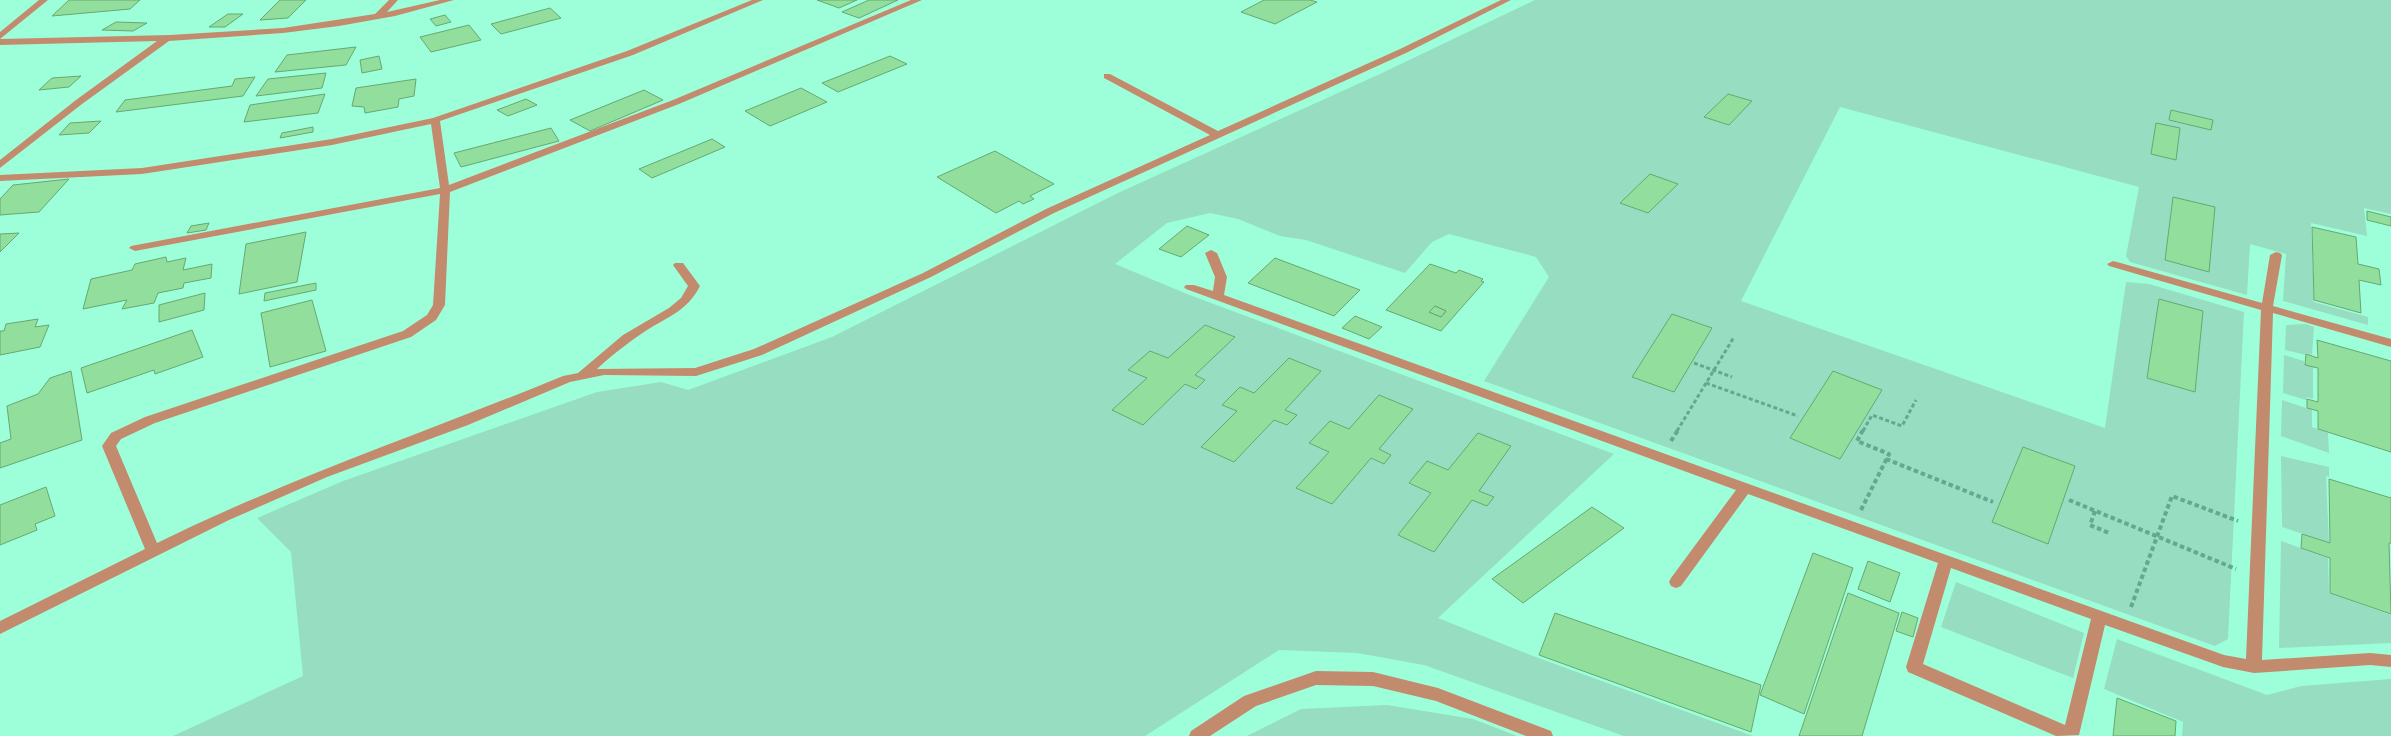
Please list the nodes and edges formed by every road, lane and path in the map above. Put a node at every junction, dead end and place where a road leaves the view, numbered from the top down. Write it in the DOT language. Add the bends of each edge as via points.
graph roads {
  1 [pos="44,0"];
  2 [pos="394,0"];
  3 [pos="450,0"];
  4 [pos="759,0"];
  5 [pos="918,0"];
  6 [pos="1507,0"];
  7 [pos="376,18"];
  8 [pos="0,36"];
  9 [pos="167,38"];
  10 [pos="0,42"];
  11 [pos="1107,76"];
  12 [pos="435,120"];
  13 [pos="1218,135"];
  14 [pos="0,165"];
  15 [pos="0,178"];
  16 [pos="445,190"];
  17 [pos="135,248"];
  18 [pos="1211,253"];
  19 [pos="2276,255"];
  20 [pos="2112,264"];
  21 [pos="679,265"];
  22 [pos="1190,287"];
  23 [pos="1218,297"];
  24 [pos="2267,308"];
  25 [pos="1734,338"];
  26 [pos="2391,343"];
  27 [pos="1694,363"];
  28 [pos="1714,370"];
  29 [pos="583,375"];
  30 [pos="1732,376"];
  31 [pos="1706,383"];
  32 [pos="1916,400"];
  33 [pos="1798,416"];
  34 [pos="1662,457"];
  35 [pos="1886,459"];
  36 [pos="1746,488"];
  37 [pos="2069,500"];
  38 [pos="1993,502"];
  39 [pos="2094,511"];
  40 [pos="1853,526"];
  41 [pos="2260,529"];
  42 [pos="2109,533"];
  43 [pos="2157,536"];
  44 [pos="153,551"];
  45 [pos="1946,560"];
  46 [pos="2258,578"];
  47 [pos="1676,582"];
  48 [pos="2099,617"];
  49 [pos="2125,626"];
  50 [pos="0,628"];
  51 [pos="2391,660"];
  52 [pos="2254,667"];
  53 [pos="1197,736"];
  54 [pos="1545,736"];
  1 -- 8 [label="street"];
  2 -- 7 [label="street"];
  3 -- 7 [label="street"];
  4 -- 12 [label="street" via="630,53"];
  5 -- 16 [label="street" via="676,102"];
  6 -- 13 [label="street"];
  7 -- 9 [label="street" via="280,31"];
  9 -- 10 [label="street"];
  9 -- 14 [label="street"];
  11 -- 13 [label="street"];
  12 -- 15 [label="street" via="332,142 142,171"];
  12 -- 16 [label="street"];
  13 -- 29 [label="street" via="1050,211 927,274 758,352 696,372 604,371"];
  16 -- 17 [label="street"];
  16 -- 44 [label="street" via="438,305 423,325 408,334 150,420 116,436 108,446"];
  18 -- 23 [label="street" via="1221,277"];
  19 -- 24 [label="street"];
  20 -- 24 [label="street"];
  21 -- 29 [label="street" via="694,286 690,298 599,359"];
  22 -- 23 [label="street"];
  23 -- 34 [label="street"];
  24 -- 26 [label="street"];
  24 -- 41 [label="street"];
  25 -- 28 [label="path"];
  27 -- 28 [label="path"];
  28 -- 30 [label="path"];
  28 -- 31 [label="path"];
  29 -- 44 [label="street" via="322,474"];
  31 -- 33 [label="path"];
  31 -- 34 [label="path"];
  32 -- 35 [label="path" via="1902,426 1872,415 1857,441 1889,454"];
  34 -- 36 [label="street"];
  35 -- 38 [label="path"];
  35 -- 40 [label="path"];
  36 -- 40 [label="street"];
  36 -- 47 [label="street"];
  37 -- 39 [label="path"];
  39 -- 42 [label="path" via="2090,525"];
  39 -- 43 [label="path"];
  40 -- 45 [label="street"];
  41 -- 43 [label="path" via="2172,496"];
  41 -- 46 [label="street"];
  43 -- 46 [label="path"];
  43 -- 49 [label="path"];
  44 -- 50 [label="street"];
  45 -- 48 [label="street"];
  45 -- 48 [label="street" via="1914,667 2071,736"];
  46 -- 52 [label="street"];
  48 -- 49 [label="street"];
  49 -- 52 [label="street" via="2223,661"];
  51 -- 52 [label="street"];
  53 -- 54 [label="street" via="1250,701 1316,678 1373,679 1420,690"];
}
